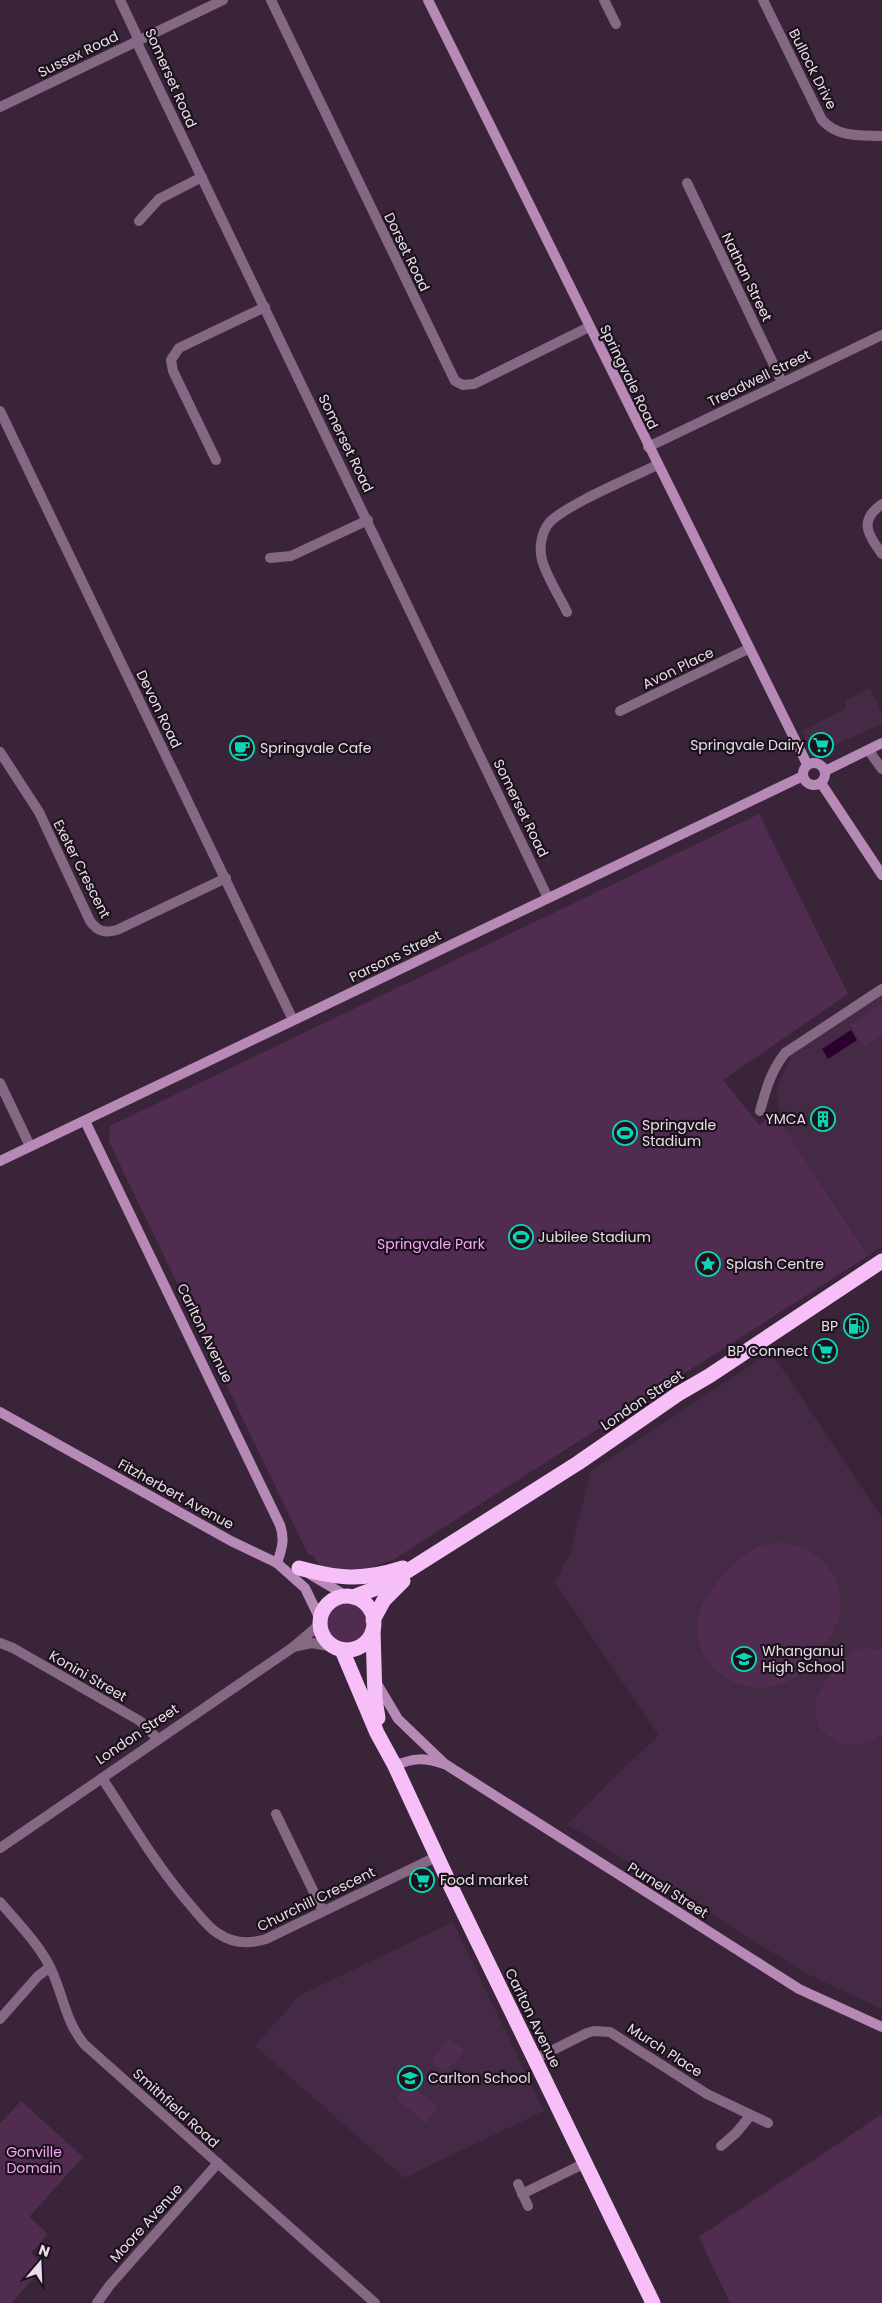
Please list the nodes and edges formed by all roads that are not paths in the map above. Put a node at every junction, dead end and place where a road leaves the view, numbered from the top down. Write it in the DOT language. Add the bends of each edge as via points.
graph roads {
  1 [pos="120,0"];
  2 [pos="223,0"];
  3 [pos="271,0"];
  4 [pos="428,0"];
  5 [pos="604,0"];
  6 [pos="763,0"];
  7 [pos="616,24"];
  8 [pos="138,41"];
  9 [pos="0,107"];
  10 [pos="882,136"];
  11 [pos="202,176"];
  12 [pos="687,183"];
  13 [pos="139,221"];
  14 [pos="265,307"];
  15 [pos="589,327"];
  16 [pos="882,334"];
  17 [pos="782,382"];
  18 [pos="0,411"];
  19 [pos="648,447"];
  20 [pos="216,460"];
  21 [pos="657,465"];
  22 [pos="882,504"];
  23 [pos="368,520"];
  24 [pos="882,554"];
  25 [pos="270,558"];
  26 [pos="567,612"];
  27 [pos="748,649"];
  28 [pos="620,711"];
  29 [pos="882,744"];
  30 [pos="869,750"];
  31 [pos="0,752"];
  32 [pos="808,764"];
  33 [pos="882,769"];
  34 [pos="825,771"];
  35 [pos="803,776"];
  36 [pos="821,783"];
  37 [pos="882,875"];
  38 [pos="226,878"];
  39 [pos="548,898"];
  40 [pos="882,989"];
  41 [pos="293,1020"];
  42 [pos="0,1083"];
  43 [pos="760,1111"];
  44 [pos="85,1121"];
  45 [pos="30,1146"];
  46 [pos="0,1161"];
  47 [pos="882,1261"];
  48 [pos="0,1412"];
  49 [pos="278,1563"];
  50 [pos="419,1563"];
  51 [pos="299,1568"];
  52 [pos="349,1596"];
  53 [pos="320,1621"];
  54 [pos="373,1625"];
  55 [pos="0,1643"];
  56 [pos="292,1648"];
  57 [pos="338,1649"];
  58 [pos="374,1676"];
  59 [pos="158,1739"];
  60 [pos="385,1746"];
  61 [pos="445,1764"];
  62 [pos="395,1766"];
  63 [pos="102,1778"];
  64 [pos="276,1814"];
  65 [pos="0,1848"];
  66 [pos="438,1856"];
  67 [pos="0,1902"];
  68 [pos="322,1911"];
  69 [pos="50,1967"];
  70 [pos="0,2019"];
  71 [pos="882,2027"];
  72 [pos="535,2059"];
  73 [pos="750,2116"];
  74 [pos="768,2123"];
  75 [pos="721,2146"];
  76 [pos="218,2163"];
  77 [pos="585,2163"];
  78 [pos="518,2184"];
  79 [pos="522,2194"];
  80 [pos="528,2206"];
  81 [pos="97,2303"];
  82 [pos="375,2303"];
  83 [pos="653,2303"];
  1 -- 8 [label="street, Somerset Road"];
  2 -- 8 [label="street, Sussex Road"];
  3 -- 15 [label="street, Dorset Road" via="455,380 463,385 474,384"];
  4 -- 15 [label="main road, Springvale Road"];
  5 -- 7 [label="street"];
  6 -- 10 [label="street, Bullock Drive" via="822,120 840,134"];
  8 -- 9 [label="street, Sussex Road"];
  8 -- 11 [label="street, Somerset Road"];
  11 -- 13 [label="street" via="159,199"];
  11 -- 14 [label="street, Somerset Road"];
  12 -- 17 [label="street, Nathan Street"];
  14 -- 20 [label="street" via="179,348 171,360 173,371"];
  14 -- 23 [label="street, Somerset Road"];
  15 -- 19 [label="main road, Springvale Road"];
  16 -- 17 [label="street, Treadwell Street"];
  17 -- 19 [label="street, Treadwell Street"];
  18 -- 38 [label="street, Devon Road"];
  19 -- 21 [label="main road, Springvale Road"];
  21 -- 26 [label="street" via="575,506 556,517 545,529 542,559"];
  21 -- 27 [label="main road, Springvale Road"];
  22 -- 24 [label="street" via="873,510 868,520 870,534"];
  23 -- 25 [label="street" via="291,556"];
  23 -- 39 [label="street, Somerset Road"];
  27 -- 28 [label="street, Avon Place"];
  27 -- 32 [label="main road, Springvale Road"];
  29 -- 30 [label="main road"];
  30 -- 33 [label="street"];
  30 -- 34 [label="main road"];
  31 -- 38 [label="street, Exeter Crescent" via="39,812 90,921 100,931 117,930"];
  32 -- 34 [label="main road" via="818,763"];
  32 -- 35 [label="main road"];
  34 -- 36 [label="main road"];
  35 -- 36 [label="main road" via="810,784"];
  35 -- 39 [label="main road, Parsons Street"];
  36 -- 37 [label="main road"];
  38 -- 41 [label="street, Devon Road"];
  39 -- 41 [label="main road, Parsons Street"];
  40 -- 43 [label="street" via="785,1053 775,1065"];
  41 -- 44 [label="main road, Parsons Street"];
  42 -- 45 [label="street"];
  44 -- 45 [label="main road, Parsons Street"];
  44 -- 49 [label="main road, Carlton Avenue" via="280,1525 283,1543"];
  45 -- 46 [label="main road, Parsons Street"];
  47 -- 50 [label="highway, London Street"];
  48 -- 49 [label="main road, Fitzherbert Avenue" via="231,1541"];
  49 -- 51 [label="main road"];
  49 -- 53 [label="main road, Fitzherbert Avenue" via="305,1588"];
  50 -- 51 [label="highway" via="386,1574 346,1578"];
  50 -- 52 [label="highway, London Street" via="387,1584"];
  50 -- 54 [label="highway, London Street" via="384,1600"];
  51 -- 52 [label="main road"];
  52 -- 53 [label="highway" via="337,1598 326,1607"];
  52 -- 54 [label="highway" via="366,1605"];
  53 -- 56 [label="street, London Street"];
  53 -- 57 [label="highway" via="327,1642"];
  54 -- 57 [label="highway" via="369,1638 358,1648"];
  54 -- 58 [label="highway, Carlton Avenue"];
  55 -- 59 [label="street, Konini Street" via="140,1721"];
  56 -- 57 [label="street, London Street" via="312,1643"];
  56 -- 59 [label="street, London Street"];
  57 -- 60 [label="highway, Carlton Avenue"];
  58 -- 60 [label="highway, Carlton Avenue" via="377,1714"];
  58 -- 61 [label="main road, Purnell Street" via="398,1719"];
  59 -- 63 [label="street, London Street"];
  60 -- 62 [label="highway, Carlton Avenue"];
  61 -- 62 [label="main road, Purnell Street" via="412,1758"];
  61 -- 71 [label="main road, Purnell Street" via="799,1989"];
  62 -- 66 [label="highway, Carlton Avenue"];
  63 -- 65 [label="street, London Street"];
  63 -- 68 [label="street, Churchill Crescent" via="166,1876 218,1934 236,1942 256,1942"];
  64 -- 68 [label="street"];
  66 -- 68 [label="street, Churchill Crescent"];
  66 -- 72 [label="highway, Carlton Avenue"];
  67 -- 69 [label="street, Smithfield Road"];
  69 -- 70 [label="street"];
  69 -- 76 [label="street, Smithfield Road" via="77,2035"];
  72 -- 73 [label="street, Murch Place" via="587,2033 610,2032 707,2094"];
  72 -- 77 [label="highway, Carlton Avenue"];
  73 -- 74 [label="street, Murch Place"];
  73 -- 75 [label="street"];
  76 -- 81 [label="street, Moore Avenue"];
  76 -- 82 [label="street, Smithfield Road"];
  77 -- 79 [label="street"];
  77 -- 83 [label="highway, Carlton Avenue"];
  78 -- 79 [label="street"];
  79 -- 80 [label="street"];
}
